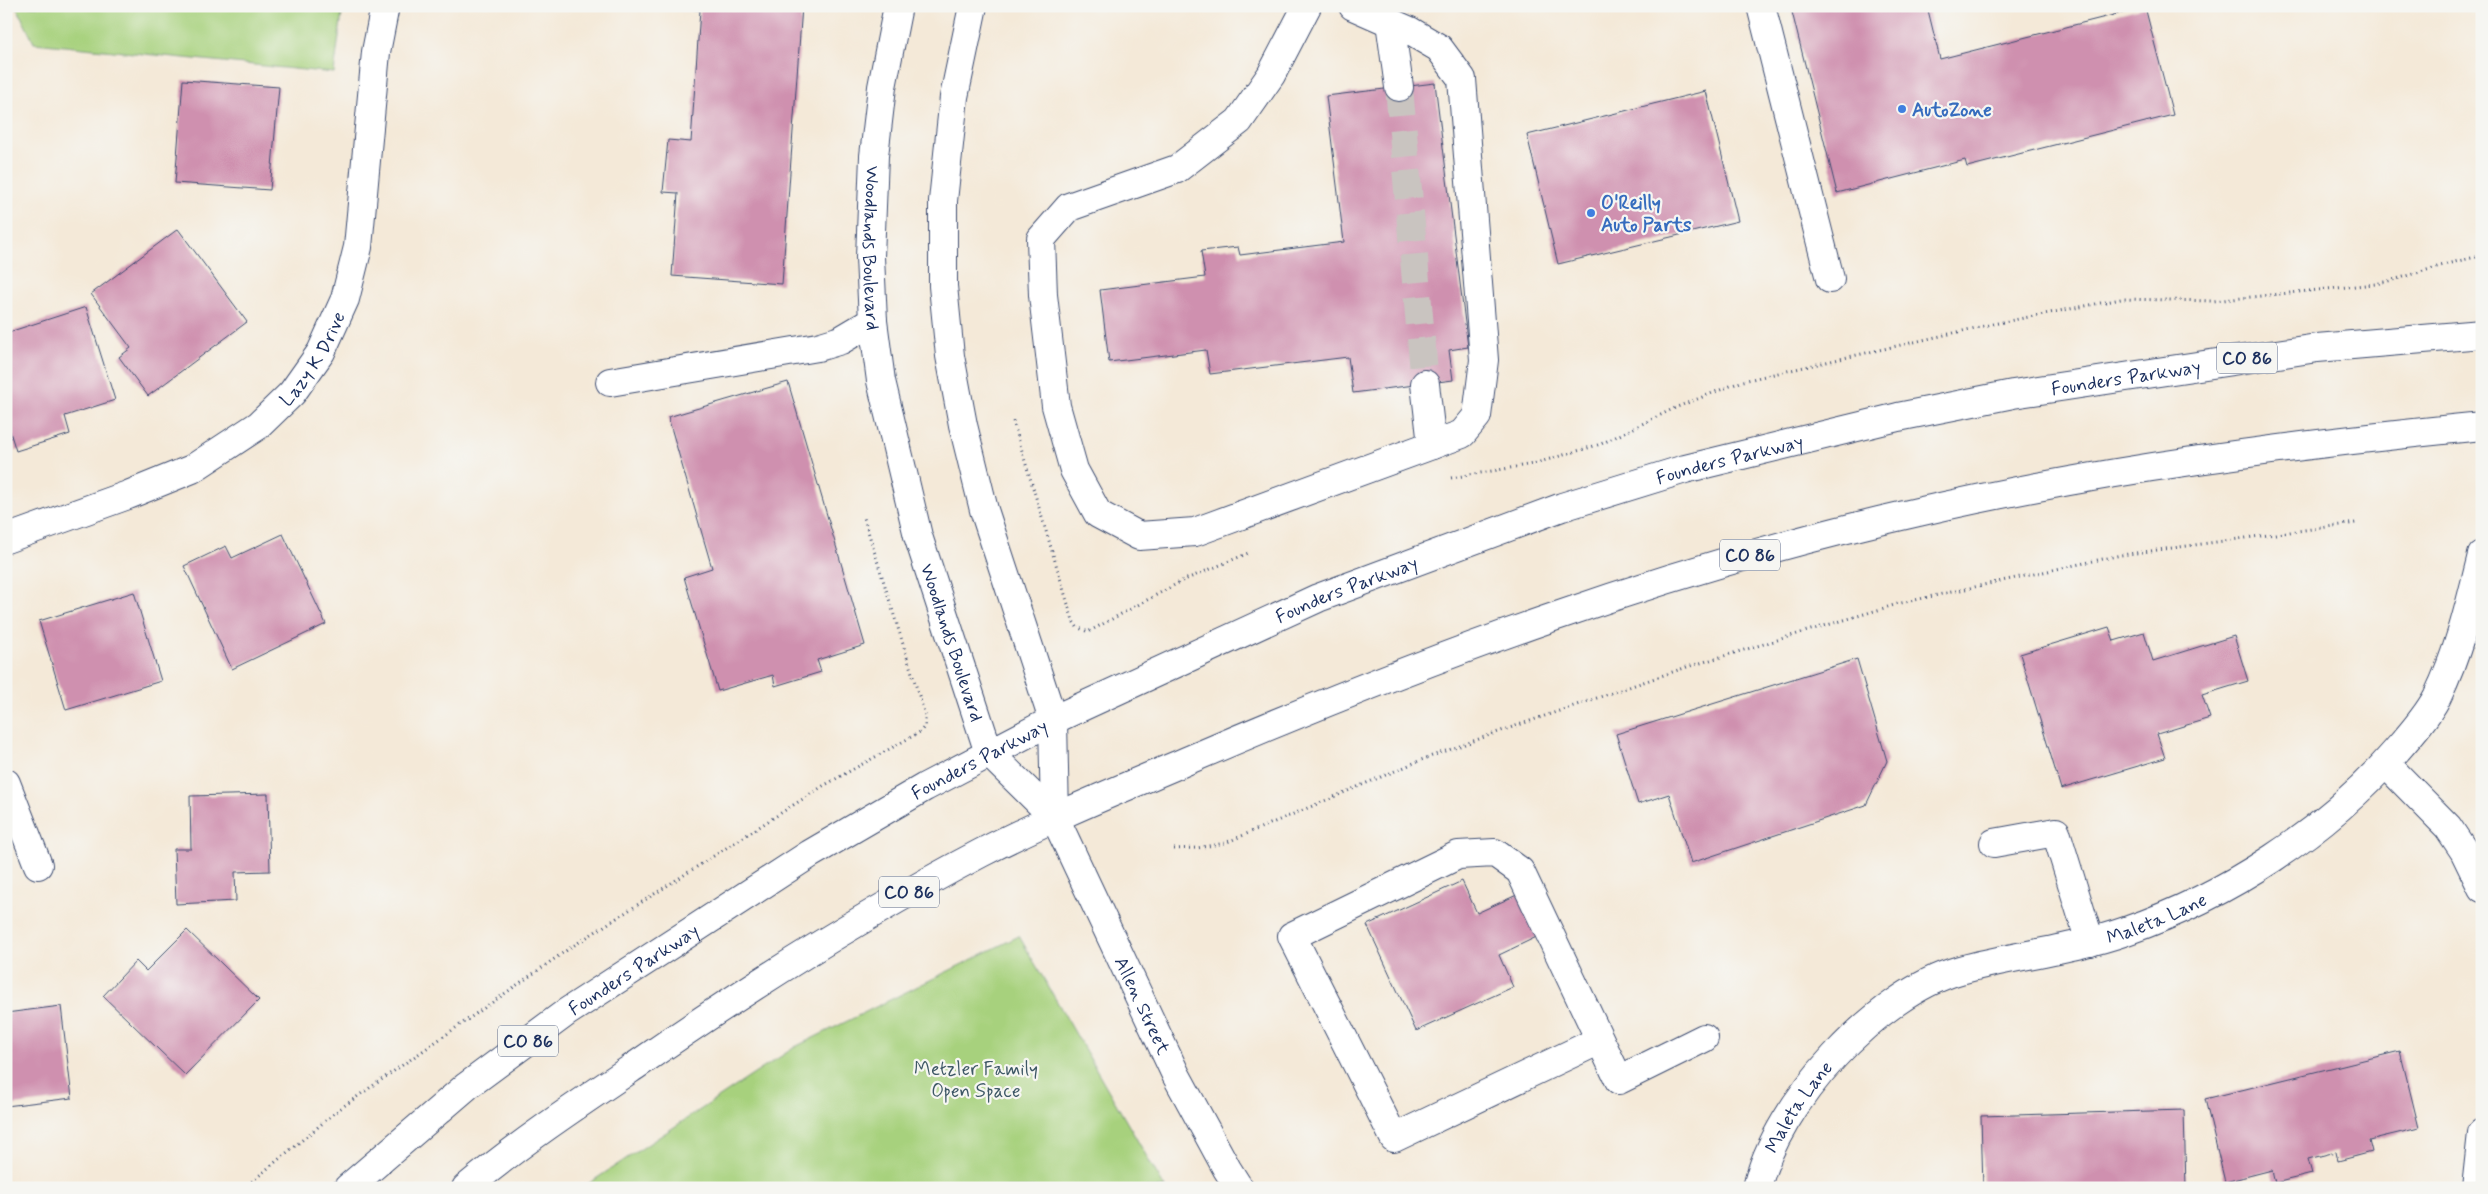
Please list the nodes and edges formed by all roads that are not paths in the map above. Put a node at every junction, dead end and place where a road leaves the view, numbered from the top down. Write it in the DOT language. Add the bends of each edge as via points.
graph roads {
  1 [pos="385,6"];
  2 [pos="898,6"];
  3 [pos="1307,6"];
  4 [pos="1353,6"];
  5 [pos="1761,6"];
  6 [pos="972,8"];
  7 [pos="1390,22"];
  8 [pos="1399,87"];
  9 [pos="1830,278"];
  10 [pos="874,321"];
  11 [pos="2482,334"];
  12 [pos="610,382"];
  13 [pos="1425,384"];
  14 [pos="2482,426"];
  15 [pos="1432,445"];
  16 [pos="6,539"];
  17 [pos="2482,555"];
  18 [pos="1053,720"];
  19 [pos="989,753"];
  20 [pos="2386,764"];
  21 [pos="6,783"];
  22 [pos="1055,818"];
  23 [pos="1994,843"];
  24 [pos="38,866"];
  25 [pos="2482,888"];
  26 [pos="2090,942"];
  27 [pos="1704,1038"];
  28 [pos="1600,1040"];
  29 [pos="2482,1133"];
  30 [pos="348,1188"];
  31 [pos="466,1188"];
  32 [pos="1239,1188"];
  33 [pos="1757,1188"];
  34 [pos="2476,1188"];
  1 -- 16 [label="main road, Lazy K Drive" via="376,52 358,246 345,299 321,352 292,393 259,425 192,469"];
  2 -- 10 [label="main road, Woodlands Boulevard" via="882,88 874,156 870,257"];
  3 -- 15 [label="main road" via="1271,75 1239,121 1177,169 1068,208 1041,239 1043,295 1056,406 1074,470 1098,514 1139,536 1194,532"];
  4 -- 7 [label="main road"];
  5 -- 9 [label="main road"];
  6 -- 18 [label="main road" via="954,96 943,201 943,286 950,356 984,510"];
  7 -- 8 [label="main road"];
  7 -- 15 [label="main road" via="1439,48 1462,79 1484,360 1477,416 1462,434"];
  10 -- 12 [label="main road" via="841,340 818,347"];
  10 -- 19 [label="main road, Woodlands Boulevard" via="881,381 918,536"];
  11 -- 18 [label="main road, Founders Parkway / CO 86" via="2317,348 2013,394 1898,417 1685,469 1562,507 1318,598"];
  13 -- 15 [label="main road"];
  14 -- 22 [label="main road, CO 86" via="2322,442 2134,468 1917,512 1704,568 1557,616 1369,685"];
  17 -- 20 [label="main road, Maleta Lane" via="2466,620 2436,699"];
  18 -- 19 [label="main road, Founders Parkway / CO 86"];
  18 -- 22 [label="main road"];
  19 -- 22 [label="main road, Woodlands Boulevard"];
  19 -- 30 [label="main road, Founders Parkway / CO 86" via="925,786 810,854 567,1012 467,1086"];
  20 -- 25 [label="main road" via="2448,826"];
  20 -- 26 [label="main road, Maleta Lane" via="2347,801 2268,861 2193,903"];
  21 -- 24 [label="main road"];
  22 -- 31 [label="main road, CO 86" via="894,900 717,1009 509,1152"];
  22 -- 32 [label="main road, Allen Street" via="1176,1075"];
  23 -- 26 [label="main road" via="2056,832"];
  26 -- 33 [label="main road, Maleta Lane" via="1958,970 1914,990 1868,1024 1825,1065 1785,1121"];
  27 -- 28 [label="main road" via="1619,1080"];
  28 -- 28 [label="main road" via="1394,1138 1292,936 1458,855 1495,853 1520,871"];
  29 -- 34 [label="main road"];
}
